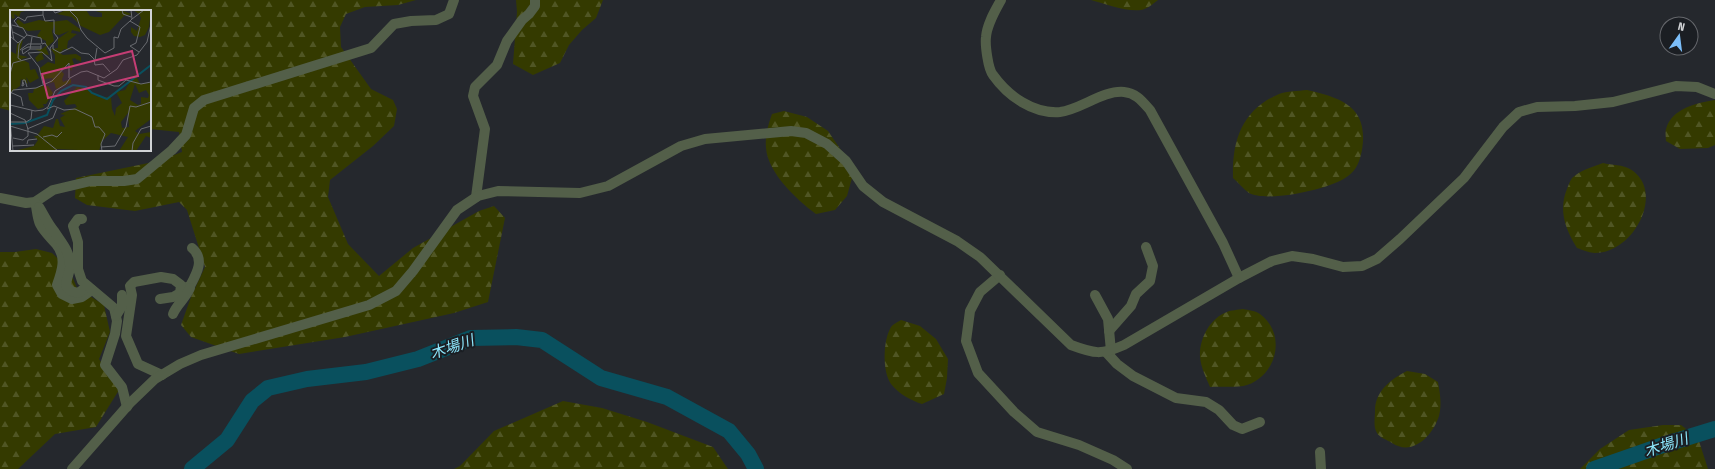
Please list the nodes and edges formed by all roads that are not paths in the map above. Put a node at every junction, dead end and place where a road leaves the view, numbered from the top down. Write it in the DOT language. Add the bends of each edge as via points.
graph roads {
  1 [pos="454,0"];
  2 [pos="535,0"];
  3 [pos="1001,0"];
  4 [pos="1715,94"];
  5 [pos="476,197"];
  6 [pos="0,198"];
  7 [pos="35,202"];
  8 [pos="82,219"];
  9 [pos="1146,247"];
  10 [pos="192,248"];
  11 [pos="1000,275"];
  12 [pos="1239,278"];
  13 [pos="186,287"];
  14 [pos="90,288"];
  15 [pos="122,295"];
  16 [pos="1095,295"];
  17 [pos="160,299"];
  18 [pos="173,314"];
  19 [pos="116,318"];
  20 [pos="128,320"];
  21 [pos="1109,331"];
  22 [pos="1108,351"];
  23 [pos="162,375"];
  24 [pos="127,407"];
  25 [pos="1260,422"];
  26 [pos="1320,452"];
  27 [pos="72,469"];
  28 [pos="1126,469"];
  29 [pos="1321,469"];
  1 -- 7 [label="street" via="449,14 436,20 411,20 394,24 371,48 204,100 194,108 186,135 137,179 91,181 53,190"];
  2 -- 5 [label="street" via="535,6 507,41 496,65 475,87 473,96 485,129"];
  3 -- 12 [label="street" via="986,37 987,57 992,74 1012,96 1028,106 1046,111 1061,112 1112,93 1123,91 1136,94 1150,110 1223,243"];
  4 -- 12 [label="street" via="1697,87 1676,86 1613,102 1537,107 1519,112 1503,127 1464,178 1377,258 1362,266 1343,267 1292,256 1272,261"];
  5 -- 11 [label="street" via="498,191 580,193 608,186 681,146 705,139 806,133 827,144 846,161 863,186 883,202 957,241"];
  5 -- 23 [label="street" via="457,210 396,291 369,305 201,355"];
  6 -- 7 [label="street" via="26,203"];
  7 -- 14 [label="street" via="39,223 64,258 57,285 62,294 72,300 82,298"];
  8 -- 14 [label="street" via="78,219 73,226 78,242 78,269 82,281"];
  9 -- 21 [label="street" via="1153,266 1150,281 1136,294 1131,306"];
  10 -- 13 [label="street" via="198,253 200,262"];
  11 -- 22 [label="street" via="1071,345 1090,352"];
  11 -- 28 [label="street" via="980,292 970,311 966,341 978,373 1014,412 1037,432 1080,445"];
  12 -- 22 [label="street" via="1124,345"];
  13 -- 17 [label="street" via="173,297"];
  13 -- 18 [label="street" via="187,296"];
  13 -- 20 [label="street" via="173,279 161,277 134,282 130,286 132,295"];
  14 -- 19 [label="street" via="114,308"];
  15 -- 19 [label="street" via="122,306"];
  16 -- 21 [label="street" via="1108,319"];
  19 -- 20 [label="street"];
  19 -- 24 [label="street" via="115,334 105,365 122,387"];
  20 -- 23 [label="street" via="126,336 138,364"];
  21 -- 22 [label="street"];
  22 -- 25 [label="street" via="1117,364 1132,376 1176,398 1206,402 1219,410 1233,425 1242,428"];
  23 -- 24 [label="street"];
  24 -- 27 [label="street"];
  26 -- 29 [label="street"];
}
